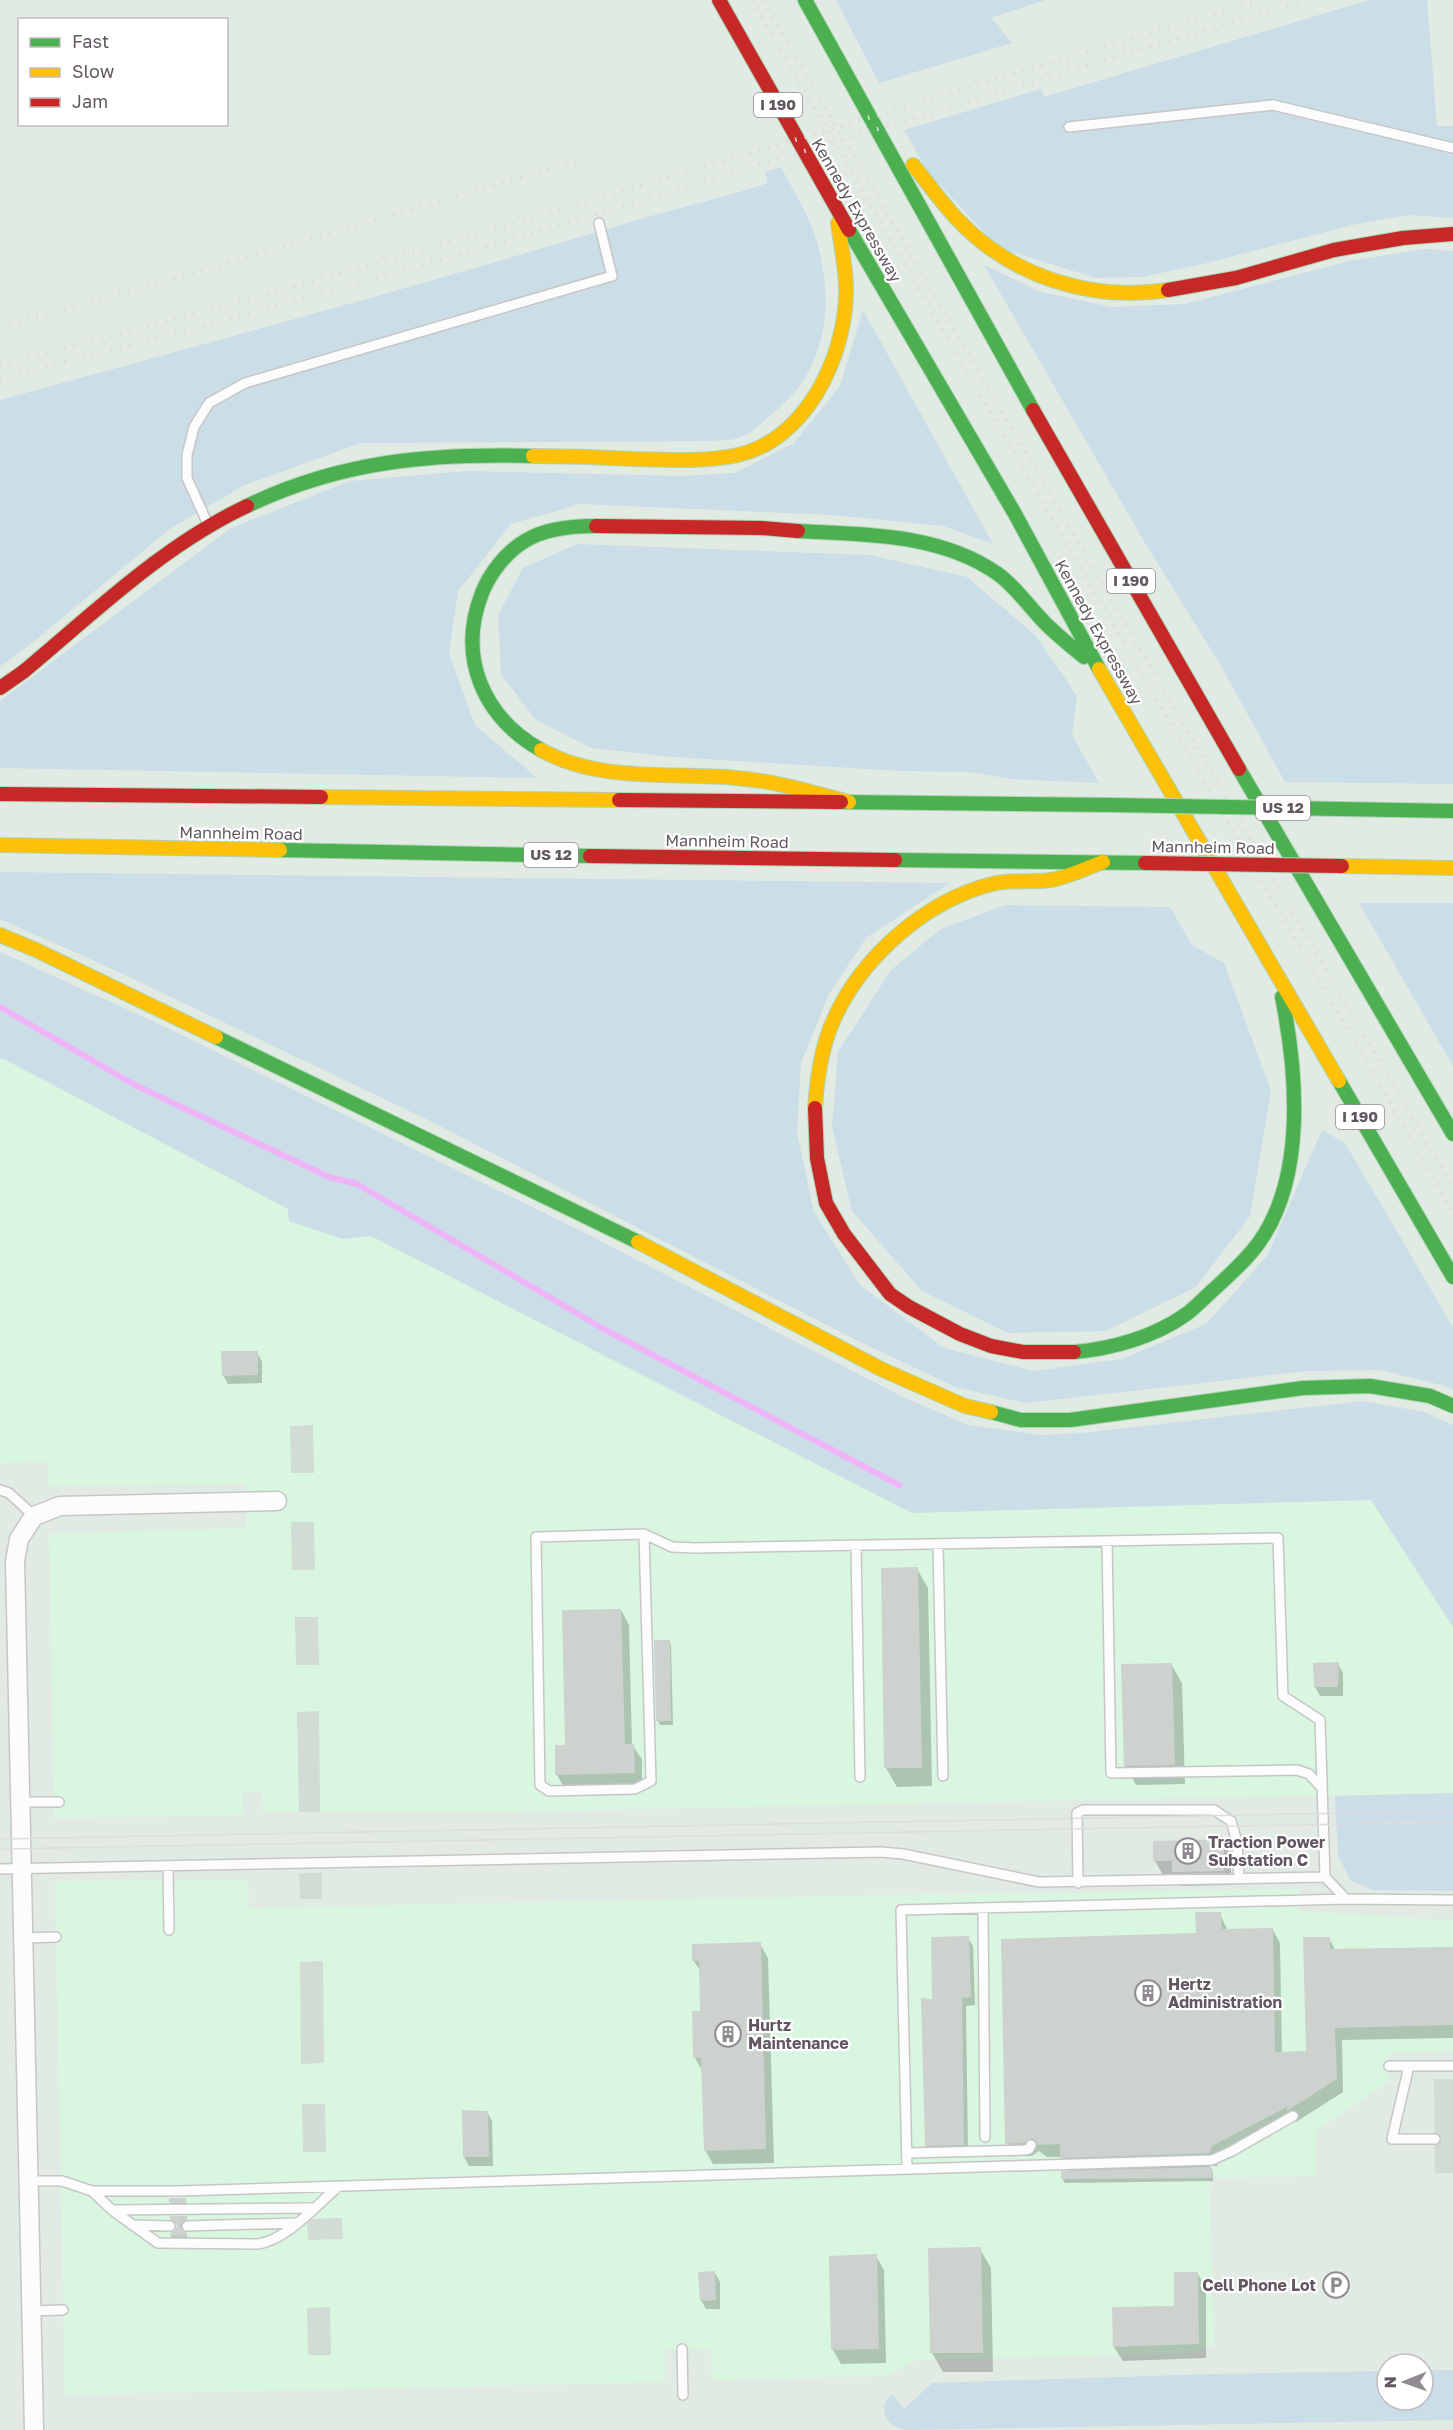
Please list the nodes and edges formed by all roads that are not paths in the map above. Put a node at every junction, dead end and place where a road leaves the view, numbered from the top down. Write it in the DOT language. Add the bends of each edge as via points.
graph roads {
  1 [pos="719,0"];
  2 [pos="805,0"];
  3 [pos="864,108"];
  4 [pos="1069,127"];
  5 [pos="1453,148"];
  6 [pos="837,210"];
  7 [pos="599,223"];
  8 [pos="1453,234"];
  9 [pos="209,526"];
  10 [pos="1100,671"];
  11 [pos="0,688"];
  12 [pos="0,794"];
  13 [pos="849,802"];
  14 [pos="1453,811"];
  15 [pos="0,845"];
  16 [pos="1103,862"];
  17 [pos="1453,868"];
  18 [pos="0,935"];
  19 [pos="1267,956"];
  20 [pos="1405,1052"];
  21 [pos="1453,1122"];
  22 [pos="1453,1134"];
  23 [pos="1453,1277"];
  24 [pos="1453,1406"];
  25 [pos="0,1490"];
  26 [pos="277,1501"];
  27 [pos="34,1516"];
  28 [pos="644,1534"];
  29 [pos="1107,1541"];
  30 [pos="938,1545"];
  31 [pos="856,1546"];
  32 [pos="943,1776"];
  33 [pos="860,1777"];
  34 [pos="1321,1787"];
  35 [pos="20,1802"];
  36 [pos="59,1802"];
  37 [pos="168,1866"];
  38 [pos="0,1869"];
  39 [pos="21,1869"];
  40 [pos="1325,1877"];
  41 [pos="1239,1879"];
  42 [pos="1078,1882"];
  43 [pos="1346,1899"];
  44 [pos="1453,1900"];
  45 [pos="982,1908"];
  46 [pos="169,1930"];
  47 [pos="57,1937"];
  48 [pos="23,1938"];
  49 [pos="1389,2066"];
  50 [pos="1410,2066"];
  51 [pos="1453,2066"];
  52 [pos="1293,2116"];
  53 [pos="985,2137"];
  54 [pos="1435,2139"];
  55 [pos="1031,2145"];
  56 [pos="907,2153"];
  57 [pos="907,2168"];
  58 [pos="135,2180"];
  59 [pos="28,2181"];
  60 [pos="339,2187"];
  61 [pos="93,2191"];
  62 [pos="135,2191"];
  63 [pos="313,2208"];
  64 [pos="112,2210"];
  65 [pos="296,2223"];
  66 [pos="132,2225"];
  67 [pos="170,2226"];
  68 [pos="187,2226"];
  69 [pos="63,2310"];
  70 [pos="31,2311"];
  71 [pos="682,2349"];
  72 [pos="682,2395"];
  73 [pos="34,2430"];
  1 -- 6 [label="main road, Kennedy Expressway / I 190"];
  2 -- 3 [label="main road, I 190"];
  3 -- 8 [label="main road" via="961,223 1011,263 1098,292 1159,291 1236,278 1334,250"];
  3 -- 20 [label="main road, I 190" via="999,351"];
  4 -- 5 [label="lane" via="1272,105"];
  6 -- 9 [label="main road" via="846,296 843,333 830,369 807,406 779,435 754,450 721,458 447,456 390,462 343,470 299,484"];
  6 -- 10 [label="main road, Kennedy Expressway / I 190" via="1015,514"];
  7 -- 9 [label="lane" via="612,276 245,383 209,403 194,427 187,455 187,478"];
  9 -- 11 [label="main road" via="174,547"];
  10 -- 13 [label="main road" via="1047,625 999,575 969,557 934,544 888,537 761,528 581,526 525,541 503,560 483,588 473,620 472,644 480,685 498,714 532,745 571,763 622,772 761,780"];
  10 -- 19 [label="main road, Kennedy Expressway / I 190"];
  12 -- 13 [label="main road, US 12"];
  13 -- 14 [label="main road, US 12, bridge"];
  15 -- 16 [label="main road, Mannheim Road / US 12"];
  16 -- 17 [label="main road, Mannheim Road / US 12, bridge"];
  16 -- 19 [label="main road" via="1058,879 995,883 938,906 878,952 858,976 837,1010 821,1053 815,1098 815,1149 827,1204 856,1251 892,1295 954,1334 1022,1354 1086,1353 1135,1341 1185,1315 1238,1268 1270,1225 1289,1163 1290,1040 1282,998"];
  18 -- 24 [label="main road" via="671,1258 883,1370 965,1406 1021,1420 1070,1420 1303,1388 1370,1386 1430,1396"];
  19 -- 23 [label="main road, Kennedy Expressway / I 190"];
  20 -- 21 [label="main road"];
  20 -- 22 [label="main road, I 190"];
  25 -- 27 [label="lane" via="9,1493"];
  26 -- 27 [label="street" via="60,1506"];
  27 -- 35 [label="street" via="19,1539 15,1561"];
  28 -- 28 [label="lane" via="536,1537 540,1785 549,1791 635,1789 651,1781"];
  28 -- 31 [label="lane" via="672,1548"];
  29 -- 30 [label="lane"];
  29 -- 34 [label="lane" via="1278,1538 1283,1696 1320,1720"];
  29 -- 34 [label="lane" via="1111,1773 1297,1770 1309,1774"];
  30 -- 31 [label="lane"];
  30 -- 32 [label="lane"];
  31 -- 33 [label="lane"];
  34 -- 40 [label="lane"];
  35 -- 36 [label="lane"];
  35 -- 39 [label="street"];
  37 -- 39 [label="lane"];
  37 -- 42 [label="lane" via="881,1852 1039,1882"];
  37 -- 46 [label="lane"];
  38 -- 39 [label="lane"];
  39 -- 48 [label="street"];
  40 -- 41 [label="lane"];
  40 -- 43 [label="lane"];
  41 -- 42 [label="lane"];
  41 -- 42 [label="lane" via="1238,1842 1231,1821 1214,1810 1083,1810 1077,1813"];
  43 -- 44 [label="lane"];
  43 -- 45 [label="lane"];
  45 -- 53 [label="lane"];
  45 -- 56 [label="lane" via="902,1910"];
  47 -- 48 [label="lane"];
  48 -- 59 [label="street"];
  49 -- 50 [label="lane"];
  50 -- 51 [label="lane"];
  50 -- 54 [label="lane" via="1392,2139"];
  52 -- 57 [label="lane" via="1212,2160"];
  55 -- 56 [label="lane" via="1024,2150"];
  56 -- 57 [label="lane"];
  57 -- 60 [label="lane"];
  58 -- 62 [label="lane"];
  59 -- 61 [label="lane" via="62,2181"];
  59 -- 70 [label="street"];
  60 -- 62 [label="lane"];
  60 -- 63 [label="lane"];
  61 -- 62 [label="lane"];
  61 -- 64 [label="lane"];
  63 -- 64 [label="lane"];
  63 -- 65 [label="lane"];
  64 -- 66 [label="lane"];
  65 -- 66 [label="lane" via="269,2242 198,2245 158,2243"];
  65 -- 68 [label="lane"];
  66 -- 67 [label="lane"];
  69 -- 70 [label="lane"];
  70 -- 73 [label="street"];
  71 -- 72 [label="lane"];
}
